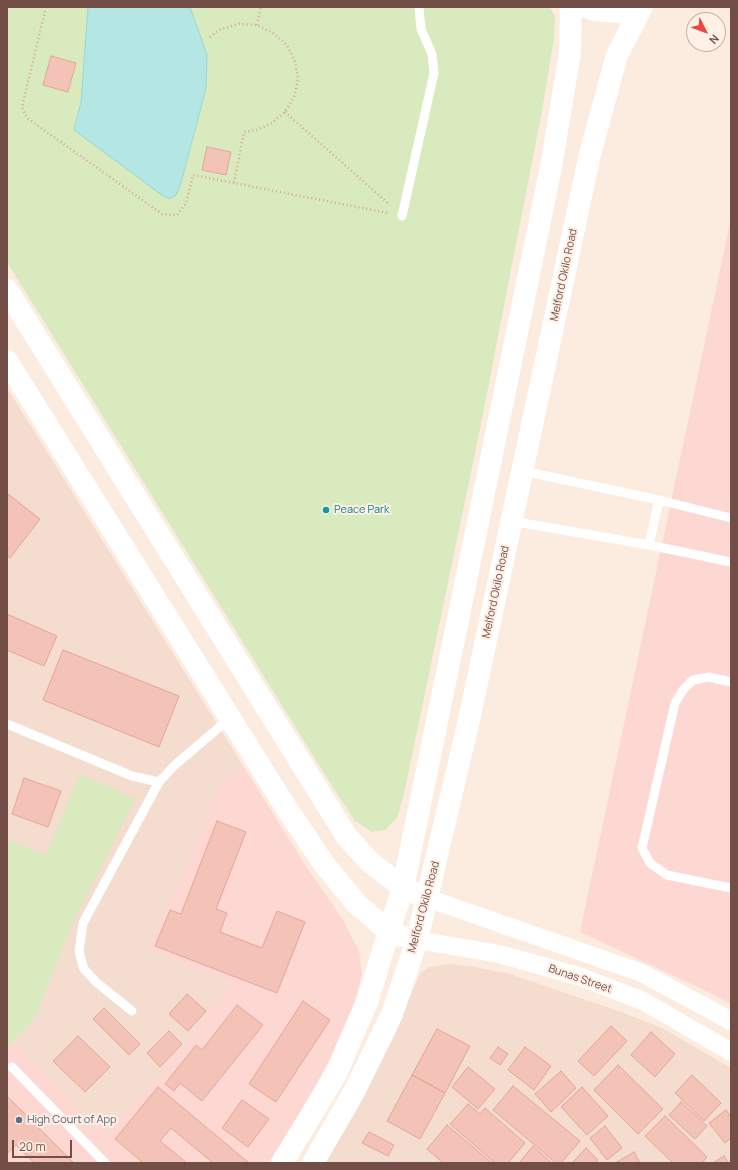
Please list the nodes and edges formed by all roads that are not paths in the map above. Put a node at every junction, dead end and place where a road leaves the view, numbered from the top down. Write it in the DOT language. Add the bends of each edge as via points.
graph roads {
  1 [pos="419,7"];
  2 [pos="572,7"];
  3 [pos="587,7"];
  4 [pos="638,7"];
  5 [pos="642,7"];
  6 [pos="402,216"];
  7 [pos="7,290"];
  8 [pos="7,361"];
  9 [pos="522,471"];
  10 [pos="659,500"];
  11 [pos="731,518"];
  12 [pos="511,521"];
  13 [pos="649,545"];
  14 [pos="731,562"];
  15 [pos="731,682"];
  16 [pos="230,718"];
  17 [pos="7,724"];
  18 [pos="159,782"];
  19 [pos="403,887"];
  20 [pos="731,888"];
  21 [pos="428,898"];
  22 [pos="389,932"];
  23 [pos="417,940"];
  24 [pos="132,1011"];
  25 [pos="731,1021"];
  26 [pos="731,1052"];
  27 [pos="12,1067"];
  28 [pos="105,1163"];
  29 [pos="282,1163"];
  30 [pos="313,1163"];
  1 -- 6 [label="lane" via="421,29 432,54 434,72"];
  2 -- 19 [label="main road" via="570,53 551,167"];
  3 -- 4 [label="main road" via="619,12"];
  5 -- 9 [label="main road, Melford Okilo Road" via="617,55 590,154"];
  7 -- 19 [label="main road" via="347,837 371,863"];
  8 -- 16 [label="main road"];
  9 -- 10 [label="lane"];
  9 -- 12 [label="main road, Melford Okilo Road"];
  10 -- 11 [label="lane"];
  10 -- 13 [label="lane"];
  12 -- 13 [label="lane"];
  12 -- 21 [label="main road, Melford Okilo Road"];
  13 -- 14 [label="lane"];
  15 -- 20 [label="lane" via="709,677 693,680 675,703 642,848 650,863 667,875"];
  16 -- 18 [label="lane"];
  16 -- 22 [label="main road" via="324,864 356,903"];
  17 -- 18 [label="lane" via="132,776"];
  18 -- 24 [label="lane" via="83,923 79,952 84,969"];
  19 -- 21 [label="main road"];
  19 -- 22 [label="main road"];
  21 -- 23 [label="main road, Melford Okilo Road"];
  21 -- 25 [label="street" via="642,974"];
  22 -- 23 [label="main road"];
  22 -- 29 [label="main road" via="367,1002 336,1074"];
  23 -- 26 [label="street, Bunas Street" via="499,954 578,976 643,1001"];
  23 -- 30 [label="main road, Melford Okilo Road" via="392,1014 355,1090"];
  27 -- 28 [label="lane"];
}
